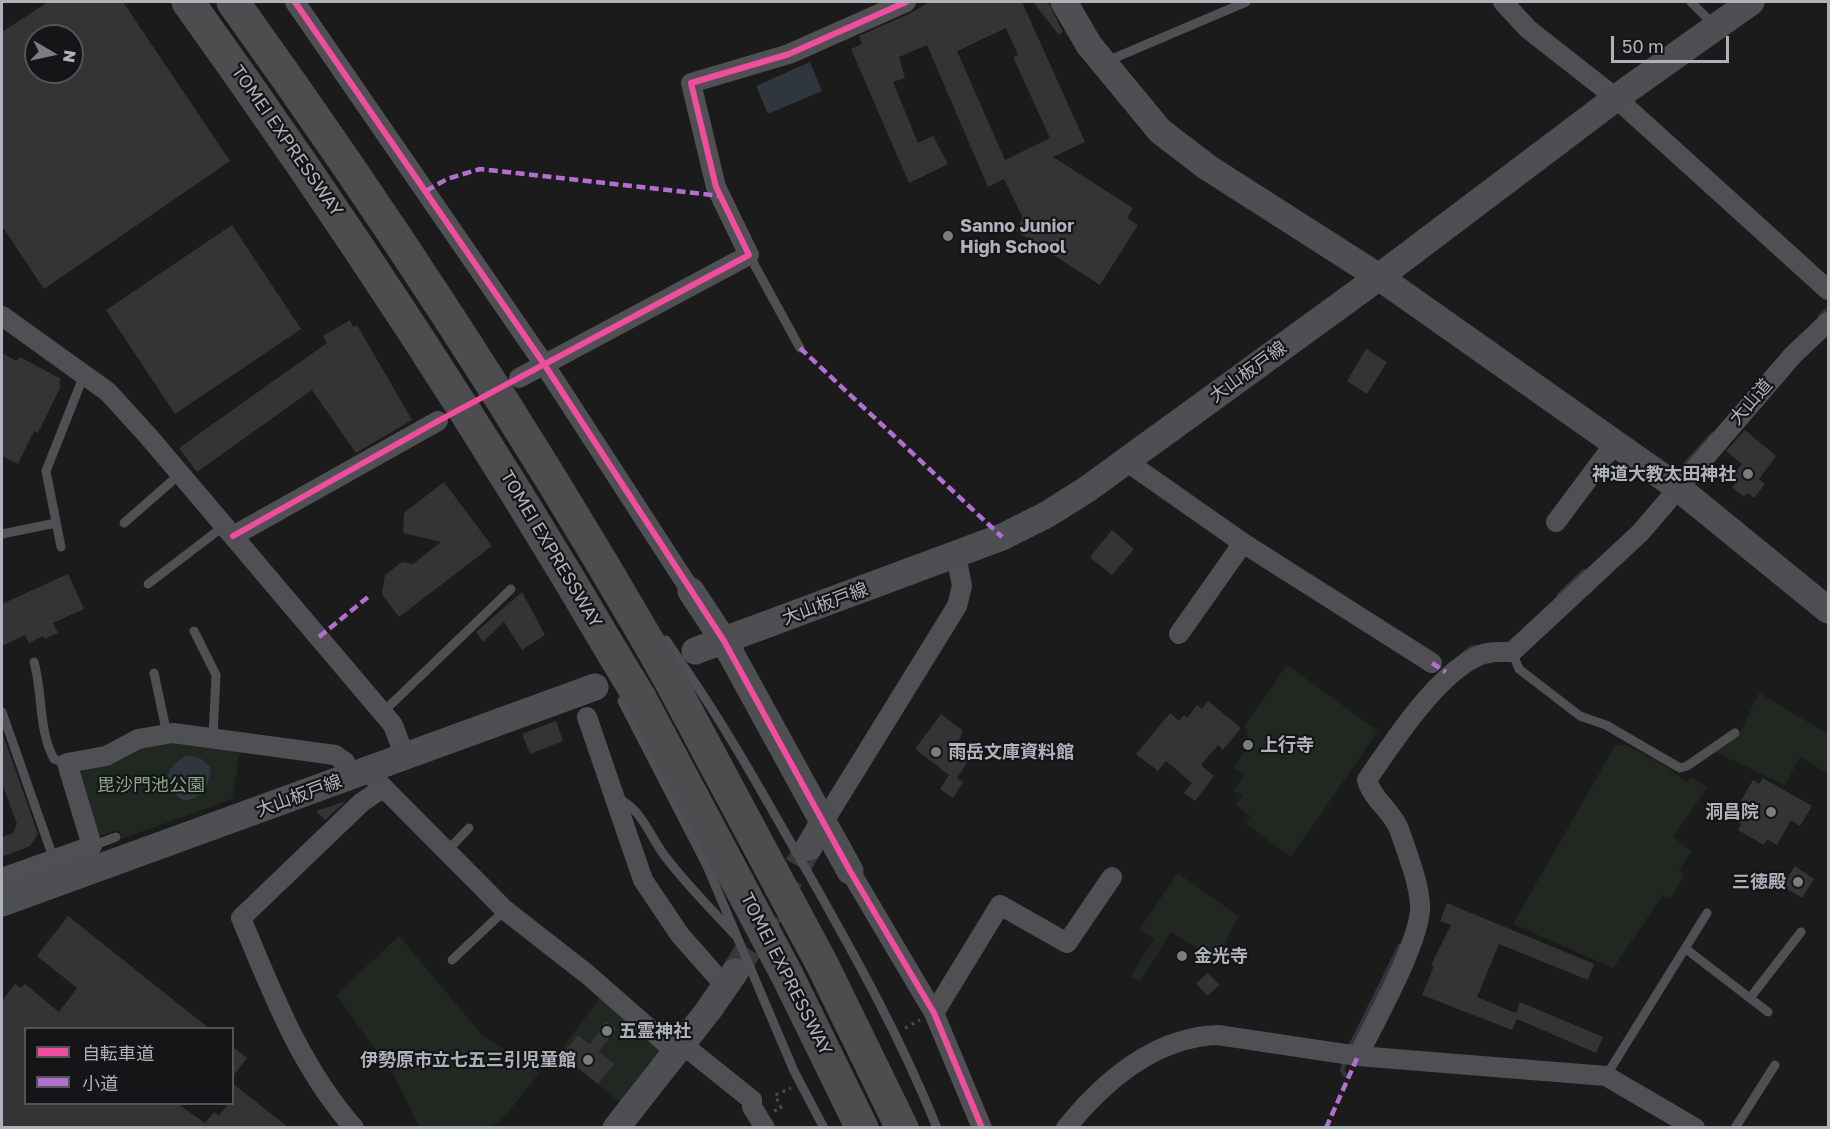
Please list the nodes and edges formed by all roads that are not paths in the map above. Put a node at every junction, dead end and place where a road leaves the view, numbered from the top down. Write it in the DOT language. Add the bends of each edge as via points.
graph roads {
  1 [pos="188,2"];
  2 [pos="233,2"];
  3 [pos="906,2"];
  4 [pos="1064,2"];
  5 [pos="1246,2"];
  6 [pos="1503,2"];
  7 [pos="1691,2"];
  8 [pos="1751,2"];
  9 [pos="300,3"];
  10 [pos="1716,26"];
  11 [pos="1103,63"];
  12 [pos="1616,98"];
  13 [pos="749,255"];
  14 [pos="1379,277"];
  15 [pos="1828,290"];
  16 [pos="2,316"];
  17 [pos="1828,322"];
  18 [pos="800,348"];
  19 [pos="544,364"];
  20 [pos="84,375"];
  21 [pos="519,378"];
  22 [pos="438,421"];
  23 [pos="1615,443"];
  24 [pos="1126,460"];
  25 [pos="180,474"];
  26 [pos="48,486"];
  27 [pos="59,486"];
  28 [pos="1677,487"];
  29 [pos="568,503"];
  30 [pos="529,511"];
  31 [pos="1556,522"];
  32 [pos="56,523"];
  33 [pos="124,523"];
  34 [pos="229,531"];
  35 [pos="2,534"];
  36 [pos="1243,543"];
  37 [pos="60,547"];
  38 [pos="956,555"];
  39 [pos="163,573"];
  40 [pos="170,581"];
  41 [pos="148,584"];
  42 [pos="511,589"];
  43 [pos="691,591"];
  44 [pos="633,594"];
  45 [pos="568,598"];
  46 [pos="1828,610"];
  47 [pos="194,632"];
  48 [pos="1179,634"];
  49 [pos="724,641"];
  50 [pos="204,650"];
  51 [pos="1512,652"];
  52 [pos="194,654"];
  53 [pos="33,662"];
  54 [pos="685,669"];
  55 [pos="1442,670"];
  56 [pos="154,673"];
  57 [pos="619,694"];
  58 [pos="2,712"];
  59 [pos="383,712"];
  60 [pos="587,717"];
  61 [pos="1735,733"];
  62 [pos="167,734"];
  63 [pos="213,737"];
  64 [pos="405,757"];
  65 [pos="67,763"];
  66 [pos="367,778"];
  67 [pos="617,799"];
  68 [pos="823,823"];
  69 [pos="469,828"];
  70 [pos="92,846"];
  71 [pos="125,846"];
  72 [pos="809,847"];
  73 [pos="446,852"];
  74 [pos="54,860"];
  75 [pos="850,871"];
  76 [pos="1112,877"];
  77 [pos="2,878"];
  78 [pos="2,903"];
  79 [pos="505,910"];
  80 [pos="1707,913"];
  81 [pos="1801,932"];
  82 [pos="741,941"];
  83 [pos="1686,948"];
  84 [pos="452,960"];
  85 [pos="730,979"];
  86 [pos="1750,998"];
  87 [pos="1768,1012"];
  88 [pos="927,1017"];
  89 [pos="679,1048"];
  90 [pos="1350,1055"];
  91 [pos="1774,1065"];
  92 [pos="1606,1076"];
  93 [pos="762,1123"];
  94 [pos="354,1128"];
  95 [pos="616,1128"];
  96 [pos="824,1128"];
  97 [pos="862,1128"];
  98 [pos="902,1128"];
  99 [pos="937,1128"];
  100 [pos="982,1128"];
  101 [pos="1066,1128"];
  102 [pos="1695,1128"];
  103 [pos="1735,1128"];
  1 -- 30 [label="highway, TOMEI EXPRESSWAY" via="290,143"];
  2 -- 29 [label="highway, TOMEI EXPRESSWAY" via="320,123"];
  3 -- 13 [label="street" via="789,54 691,83 716,187"];
  4 -- 11 [label="main road"];
  5 -- 11 [label="lane"];
  6 -- 12 [label="street" via="1528,29"];
  7 -- 10 [label="lane"];
  8 -- 10 [label="main road, 大山板戸線"];
  9 -- 19 [label="street"];
  10 -- 12 [label="main road, 大山板戸線"];
  11 -- 14 [label="main road" via="1160,131 1207,167"];
  12 -- 14 [label="main road, 大山板戸線"];
  12 -- 15 [label="street"];
  13 -- 18 [label="lane"];
  13 -- 19 [label="street"];
  14 -- 23 [label="main road"];
  14 -- 24 [label="main road, 大山板戸線"];
  16 -- 20 [label="street"];
  17 -- 28 [label="street, 大山道" via="1793,355"];
  19 -- 21 [label="street"];
  19 -- 43 [label="street"];
  20 -- 25 [label="street" via="108,392"];
  20 -- 26 [label="lane" via="46,471"];
  22 -- 34 [label="street"];
  23 -- 28 [label="main road"];
  23 -- 31 [label="street"];
  24 -- 36 [label="street"];
  24 -- 38 [label="main road, 大山板戸線" via="1046,515"];
  25 -- 33 [label="lane"];
  25 -- 34 [label="street"];
  26 -- 27 [label="lane"];
  26 -- 32 [label="lane"];
  28 -- 46 [label="main road"];
  28 -- 51 [label="street, 大山道" via="1625,548"];
  29 -- 44 [label="lane"];
  29 -- 54 [label="highway, TOMEI EXPRESSWAY, bridge" via="658,638"];
  30 -- 45 [label="lane"];
  30 -- 57 [label="highway, TOMEI EXPRESSWAY, bridge" via="614,655"];
  32 -- 35 [label="lane"];
  32 -- 37 [label="lane"];
  34 -- 39 [label="lane"];
  34 -- 59 [label="street"];
  36 -- 48 [label="street"];
  36 -- 55 [label="street"];
  38 -- 49 [label="main road, 大山板戸線"];
  38 -- 68 [label="street" via="962,586 957,606"];
  39 -- 40 [label="lane"];
  39 -- 41 [label="lane"];
  42 -- 59 [label="lane"];
  43 -- 49 [label="main road"];
  47 -- 50 [label="lane"];
  49 -- 54 [label="main road, 大山板戸線"];
  49 -- 68 [label="main road"];
  50 -- 52 [label="lane"];
  50 -- 63 [label="lane" via="216,675"];
  51 -- 55 [label="street" via="1491,652"];
  51 -- 61 [label="lane" via="1519,669 1580,716 1606,725 1680,768"];
  53 -- 65 [label="lane" via="40,685 45,740 54,759"];
  54 -- 98 [label="highway, TOMEI EXPRESSWAY" via="811,943"];
  54 -- 99 [label="lane" via="868,978 902,1042"];
  55 -- 90 [label="street" via="1366,780 1397,826 1420,905 1418,929"];
  56 -- 62 [label="lane"];
  57 -- 64 [label="main road, 大山板戸線"];
  57 -- 82 [label="lane"];
  57 -- 97 [label="highway, TOMEI EXPRESSWAY" via="782,965"];
  58 -- 74 [label="lane"];
  59 -- 64 [label="street" via="393,725"];
  60 -- 67 [label="street"];
  62 -- 63 [label="street"];
  62 -- 65 [label="street" via="138,739 106,756"];
  63 -- 66 [label="street" via="335,755"];
  64 -- 66 [label="main road, 大山板戸線"];
  65 -- 70 [label="street"];
  66 -- 71 [label="main road, 大山板戸線" via="222,824"];
  66 -- 73 [label="street"];
  66 -- 94 [label="street" via="362,802 241,918 300,1052"];
  67 -- 82 [label="lane" via="627,803 664,855"];
  67 -- 85 [label="street" via="628,842 649,890 680,935"];
  68 -- 72 [label="main road"];
  68 -- 75 [label="main road"];
  69 -- 73 [label="lane"];
  70 -- 71 [label="lane"];
  70 -- 74 [label="street"];
  71 -- 78 [label="main road, 大山板戸線"];
  73 -- 79 [label="street"];
  74 -- 77 [label="street"];
  75 -- 88 [label="street"];
  76 -- 88 [label="street" via="1067,944 1000,905"];
  79 -- 84 [label="lane"];
  79 -- 89 [label="street"];
  80 -- 83 [label="lane"];
  81 -- 86 [label="lane"];
  82 -- 96 [label="lane" via="794,1071"];
  83 -- 86 [label="lane"];
  83 -- 92 [label="lane"];
  85 -- 89 [label="main road"];
  86 -- 87 [label="lane"];
  88 -- 100 [label="street"];
  89 -- 93 [label="street" via="752,1100"];
  89 -- 95 [label="main road"];
  90 -- 92 [label="street"];
  90 -- 101 [label="street" via="1238,1037 1198,1036 1128,1067 1091,1097"];
  91 -- 103 [label="lane"];
  92 -- 102 [label="street"];
}
